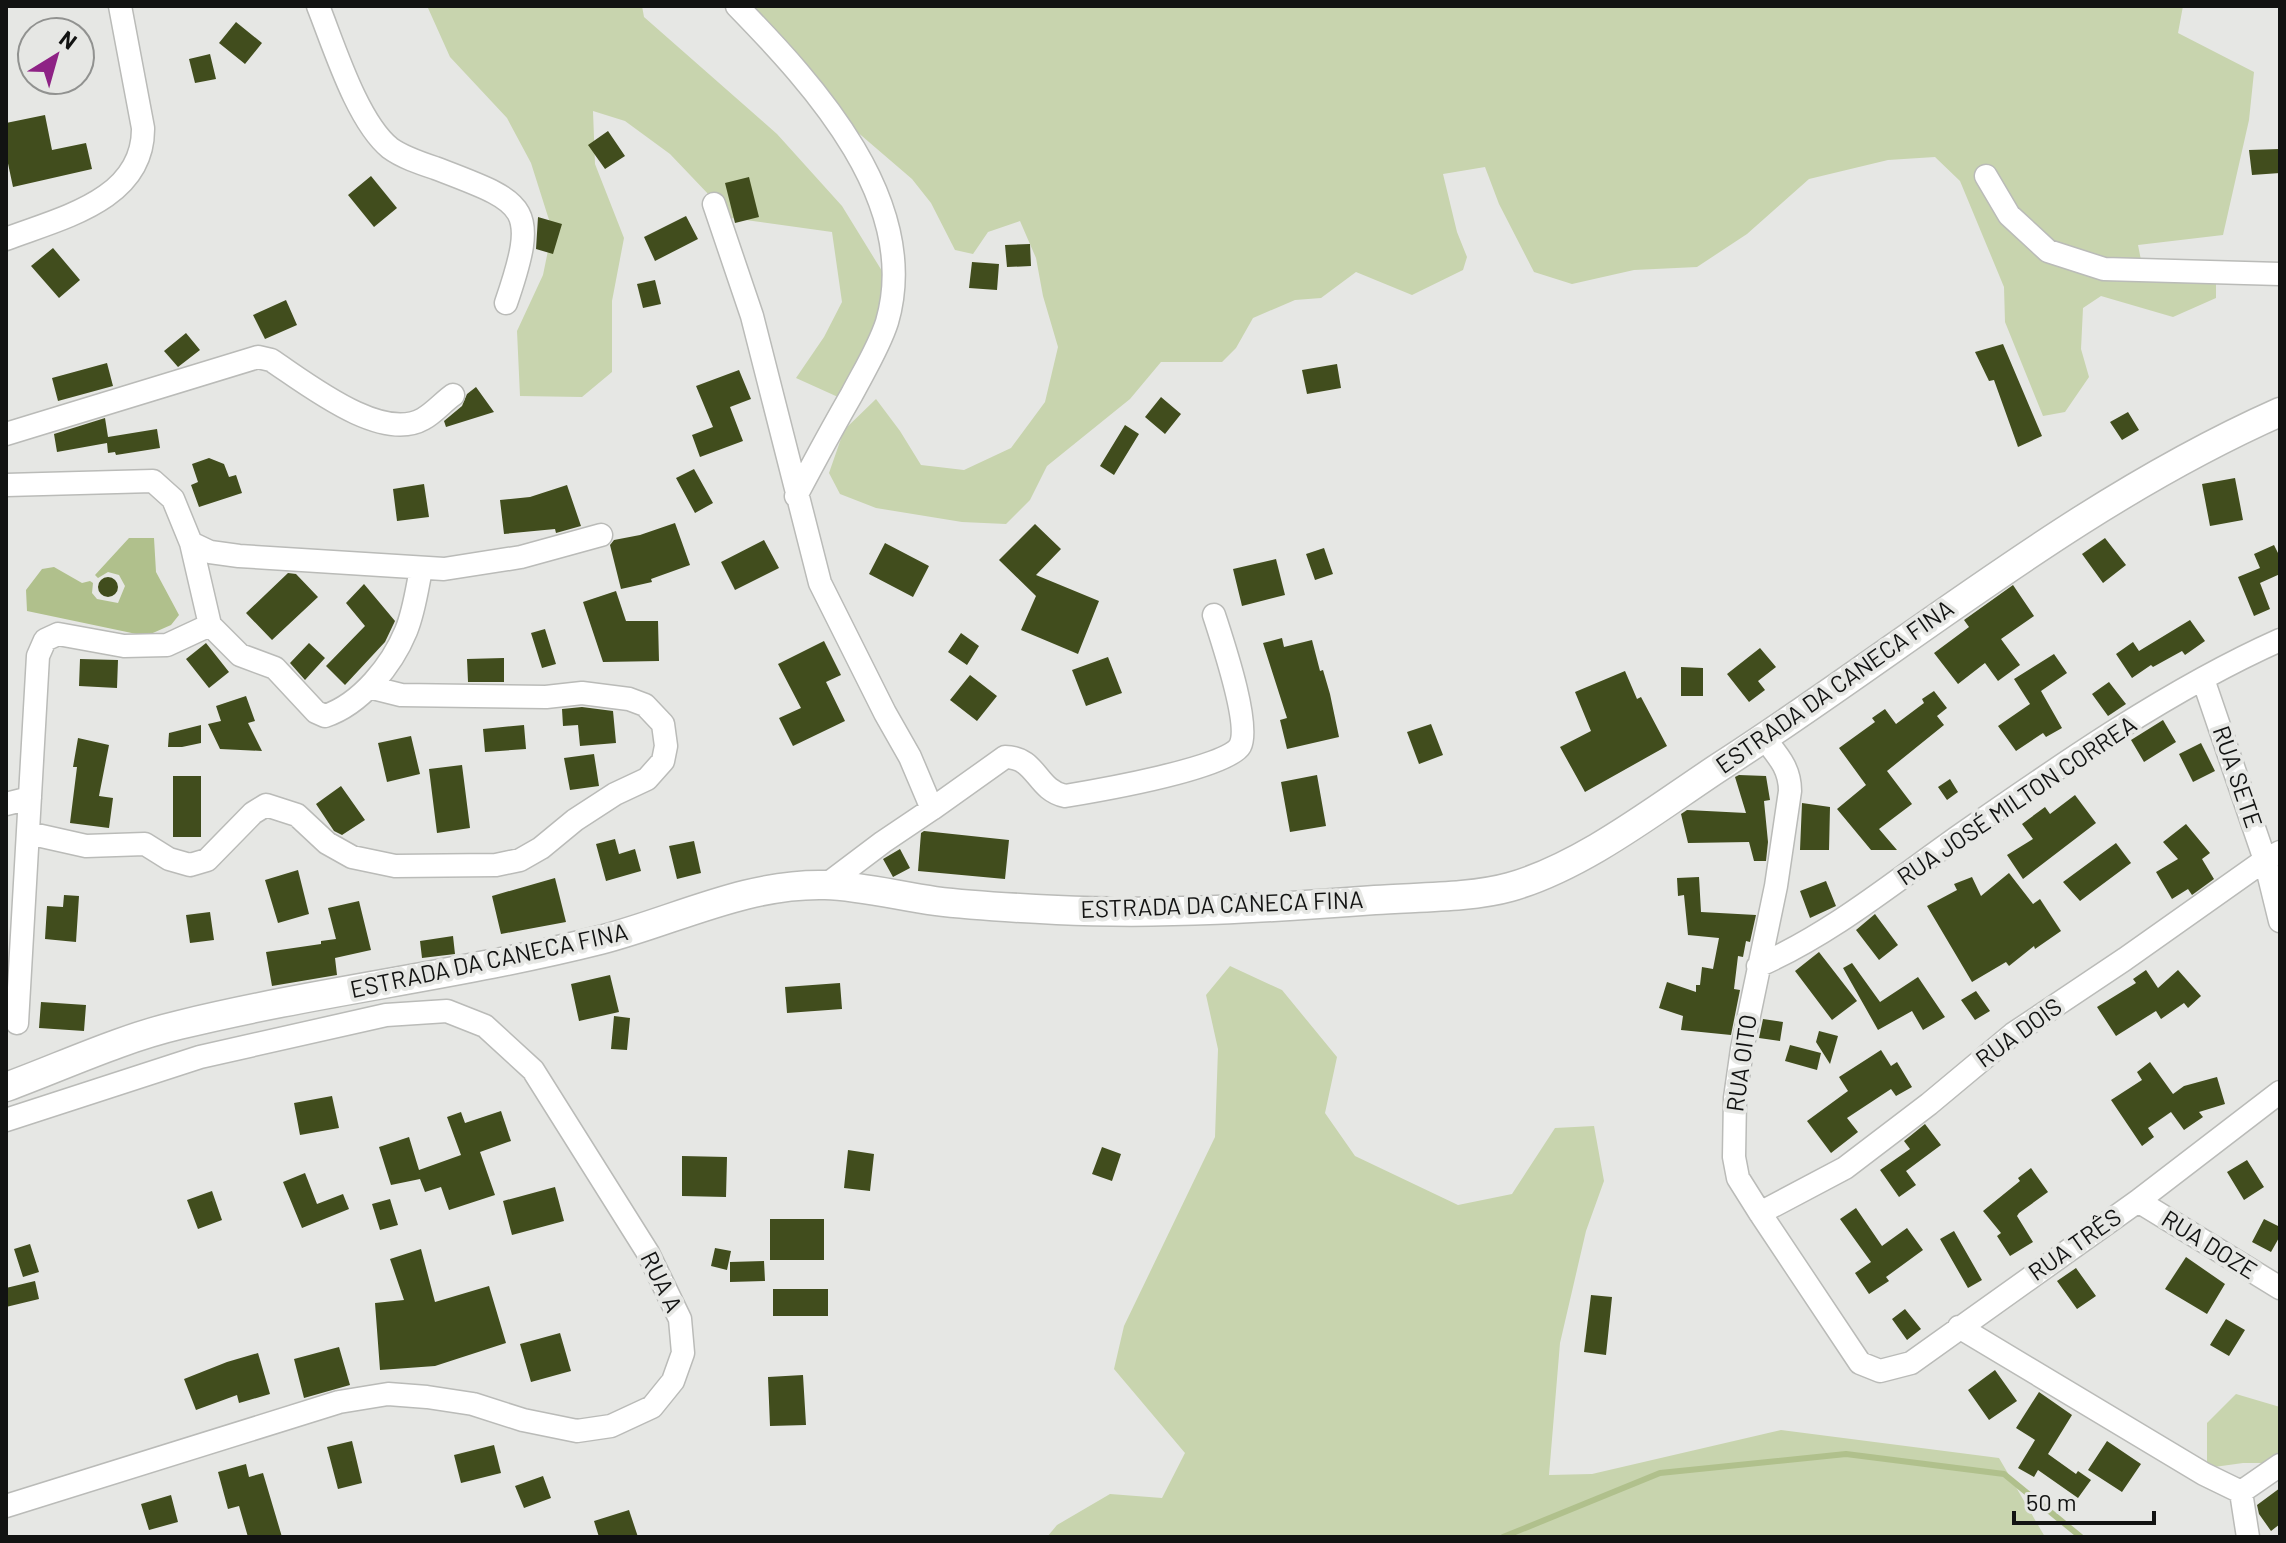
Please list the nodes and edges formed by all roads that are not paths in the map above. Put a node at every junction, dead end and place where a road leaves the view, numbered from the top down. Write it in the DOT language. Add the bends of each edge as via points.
graph roads {
  1 [pos="120,6"];
  2 [pos="318,6"];
  3 [pos="737,6"];
  4 [pos="1986,176"];
  5 [pos="714,204"];
  6 [pos="6,239"];
  7 [pos="2280,274"];
  8 [pos="506,303"];
  9 [pos="453,395"];
  10 [pos="2280,412"];
  11 [pos="6,434"];
  12 [pos="6,485"];
  13 [pos="796,496"];
  14 [pos="601,535"];
  15 [pos="191,543"];
  16 [pos="421,569"];
  17 [pos="1214,615"];
  18 [pos="210,625"];
  19 [pos="2280,640"];
  20 [pos="2203,679"];
  21 [pos="369,687"];
  22 [pos="1764,738"];
  23 [pos="30,798"];
  24 [pos="6,804"];
  25 [pos="932,809"];
  26 [pos="28,833"];
  27 [pos="2273,856"];
  28 [pos="826,885"];
  29 [pos="2280,921"];
  30 [pos="1758,966"];
  31 [pos="17,1023"];
  32 [pos="6,1087"];
  33 [pos="2280,1092"];
  34 [pos="6,1120"];
  35 [pos="2138,1201"];
  36 [pos="1760,1213"];
  37 [pos="2280,1288"];
  38 [pos="1959,1327"];
  39 [pos="1860,1363"];
  40 [pos="2280,1465"];
  41 [pos="2241,1492"];
  42 [pos="6,1506"];
  43 [pos="2248,1537"];
  1 -- 6 [label="street" via="143,128 133,172 119,189 91,205"];
  2 -- 8 [label="street" via="360,108 390,147 485,187 511,203 524,221 525,237"];
  3 -- 13 [label="street" via="811,87 861,160 889,229 895,263 886,323 874,352"];
  4 -- 7 [label="street" via="2009,215 2048,251 2104,269"];
  5 -- 13 [label="street" via="752,316"];
  9 -- 11 [label="street" via="422,420 397,425 351,413 271,360 258,357"];
  10 -- 22 [label="street, ESTRADA DA CANECA FINA" via="2093,511"];
  12 -- 15 [label="street" via="153,481 173,499"];
  13 -- 25 [label="street" via="820,583"];
  14 -- 16 [label="street" via="521,557"];
  15 -- 16 [label="street" via="239,556"];
  15 -- 18 [label="street"];
  16 -- 21 [label="street" via="408,628 395,655"];
  17 -- 25 [label="street" via="1243,736 1230,757 1065,796 1048,789 1018,757 1005,757"];
  18 -- 21 [label="street" via="240,655 275,668 325,716"];
  18 -- 23 [label="street" via="167,645 124,646 58,634 45,640 38,656"];
  19 -- 20 [label="street, RUA JOSÉ MILTON CORREA"];
  20 -- 27 [label="street, RUA SETE"];
  20 -- 30 [label="street, RUA JOSÉ MILTON CORREA" via="2080,754 1840,922"];
  21 -- 26 [label="street" via="401,695 582,693 629,699 645,705 663,724 663,761 647,779 575,820 541,848 496,865 395,866 352,857 327,843 297,815 266,805 207,860 190,865 145,844 86,846"];
  22 -- 28 [label="street, ESTRADA DA CANECA FINA" via="1561,869 1500,890 1151,913 941,902"];
  22 -- 30 [label="street, RUA OITO" via="1790,776 1790,791"];
  23 -- 24 [label="street"];
  23 -- 26 [label="street"];
  25 -- 28 [label="street"];
  26 -- 31 [label="street"];
  27 -- 29 [label="street, RUA SETE"];
  27 -- 36 [label="street, RUA DOIS" via="2013,1034 1845,1168"];
  28 -- 32 [label="street, ESTRADA DA CANECA FINA" via="744,895 549,952 175,1026"];
  30 -- 36 [label="street, RUA OITO" via="1739,1073 1733,1145 1738,1178"];
  33 -- 35 [label="street, RUA TRÊS"];
  34 -- 42 [label="street, RUA A" via="200,1057 386,1015 447,1011 485,1026 533,1070 648,1253 680,1319 683,1353 673,1381 652,1407 611,1426 577,1431 473,1404 388,1394 339,1402"];
  35 -- 37 [label="street, RUA DOZE"];
  35 -- 38 [label="street, RUA TRÊS"];
  36 -- 39 [label="street, RUA OITO"];
  38 -- 39 [label="street, RUA TRÊS" via="1895,1369 1880,1371"];
  38 -- 41 [label="street"];
  40 -- 41 [label="street"];
  41 -- 43 [label="street"];
}
